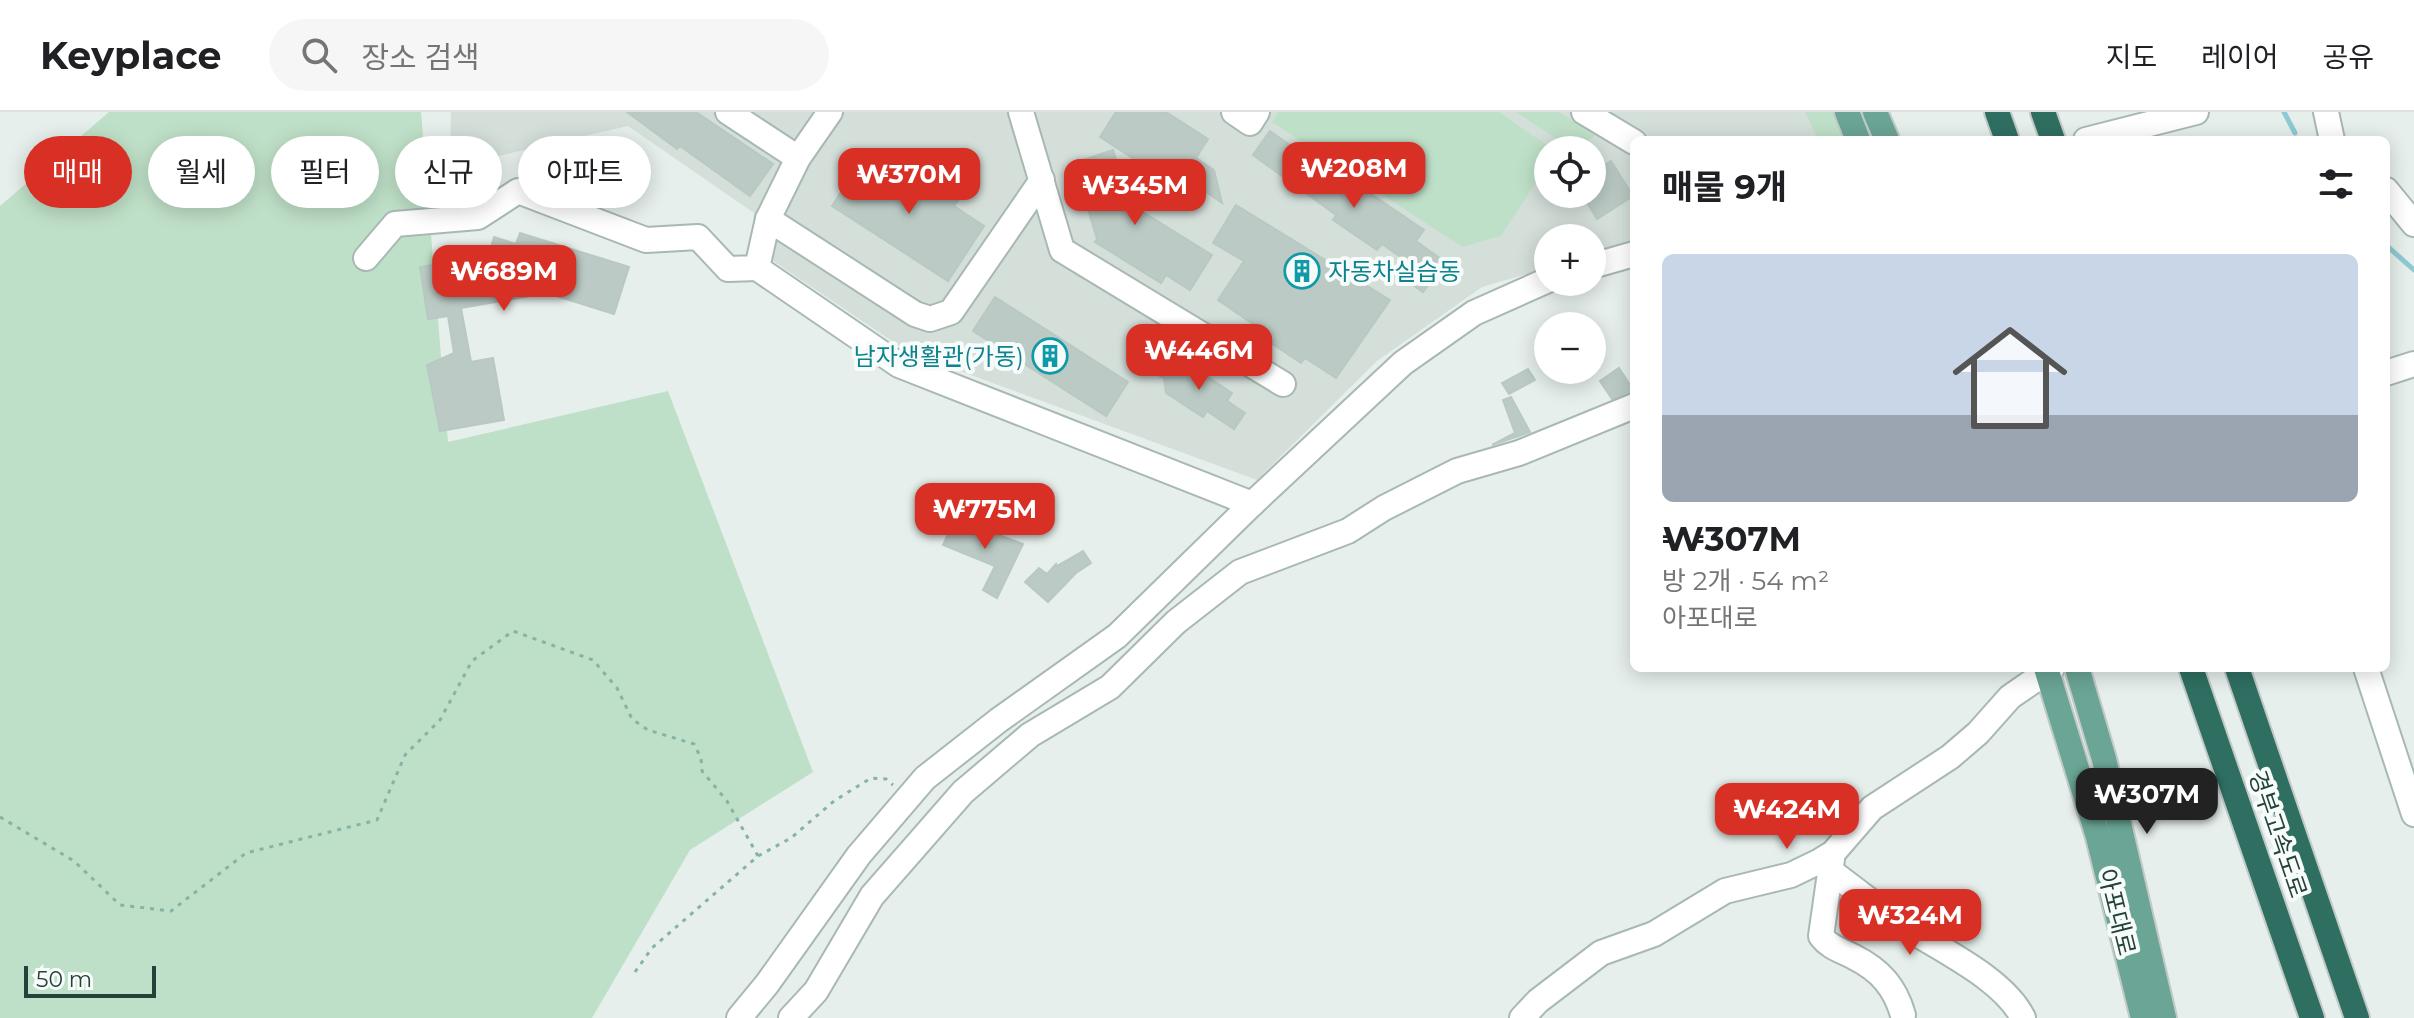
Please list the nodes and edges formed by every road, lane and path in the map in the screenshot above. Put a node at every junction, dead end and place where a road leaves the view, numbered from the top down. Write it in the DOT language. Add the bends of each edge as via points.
graph roads {
  1 [pos="728,112"];
  2 [pos="830,112"];
  3 [pos="1021,112"];
  4 [pos="1234,112"];
  5 [pos="1257,112"];
  6 [pos="1584,112"];
  7 [pos="1847,112"];
  8 [pos="1875,112"];
  9 [pos="1997,112"];
  10 [pos="2043,112"];
  11 [pos="2196,112"];
  12 [pos="2160,131"];
  13 [pos="1856,136"];
  14 [pos="1885,136"];
  15 [pos="2006,136"];
  16 [pos="2052,136"];
  17 [pos="2119,136"];
  18 [pos="1630,140"];
  19 [pos="798,158"];
  20 [pos="1042,180"];
  21 [pos="768,219"];
  22 [pos="1630,255"];
  23 [pos="366,258"];
  24 [pos="1606,262"];
  25 [pos="757,268"];
  26 [pos="1534,286"];
  27 [pos="1283,384"];
  28 [pos="1630,408"];
  29 [pos="1252,504"];
  30 [pos="2045,672"];
  31 [pos="2050,672"];
  32 [pos="2078,672"];
  33 [pos="2192,672"];
  34 [pos="2238,672"];
  35 [pos="2367,672"];
  36 [pos="909,797"];
  37 [pos="2414,814"];
  38 [pos="0,817"];
  39 [pos="758,856"];
  40 [pos="1831,861"];
  41 [pos="635,972"];
  42 [pos="1903,1015"];
  43 [pos="739,1018"];
  44 [pos="791,1018"];
  45 [pos="1522,1018"];
  46 [pos="2023,1018"];
  47 [pos="2143,1018"];
  48 [pos="2164,1018"];
  49 [pos="2312,1018"];
  50 [pos="2357,1018"];
  1 -- 19 [label="street"];
  2 -- 19 [label="street"];
  3 -- 20 [label="street"];
  4 -- 5 [label="street" via="1250,123"];
  6 -- 18 [label="street"];
  7 -- 13 [label="main road"];
  8 -- 14 [label="main road"];
  9 -- 15 [label="highway"];
  10 -- 16 [label="highway"];
  11 -- 12 [label="street"];
  12 -- 17 [label="street"];
  19 -- 21 [label="street"];
  20 -- 21 [label="street" via="951,312 940,318 915,314"];
  20 -- 27 [label="street" via="1062,250"];
  21 -- 25 [label="street"];
  22 -- 24 [label="street"];
  23 -- 25 [label="street" via="395,224 478,217 518,191 646,240 698,237 728,269"];
  25 -- 29 [label="street" via="899,365"];
  26 -- 29 [label="street" via="1474,313 1403,363"];
  28 -- 44 [label="street" via="1519,453 1457,471 1348,531 1240,572 1176,622 1110,687 1030,735 963,792 872,896 816,991"];
  29 -- 36 [label="street" via="1117,636 999,720 925,778"];
  30 -- 40 [label="street" via="2010,697 1950,757 1872,808"];
  31 -- 47 [label="main road, 아포대로"];
  32 -- 48 [label="main road, 아포대로" via="2104,759"];
  33 -- 49 [label="highway, 경부고속도로"];
  34 -- 50 [label="highway, 경부고속도로"];
  35 -- 37 [label="street"];
  36 -- 39 [label="path" via="886,779 871,778"];
  36 -- 43 [label="street" via="859,855"];
  38 -- 39 [label="path" via="74,861 120,905 171,911 246,853 377,820 405,755 440,720 472,661 513,631 593,660 617,688 632,719 648,730 694,744 702,771 727,801"];
  39 -- 41 [label="path" via="652,948"];
  40 -- 42 [label="street" via="1821,936 1828,945 1876,969 1898,997"];
  40 -- 45 [label="street" via="1725,891 1654,934 1601,953"];
  40 -- 46 [label="street" via="1898,922 2000,987"];
}
